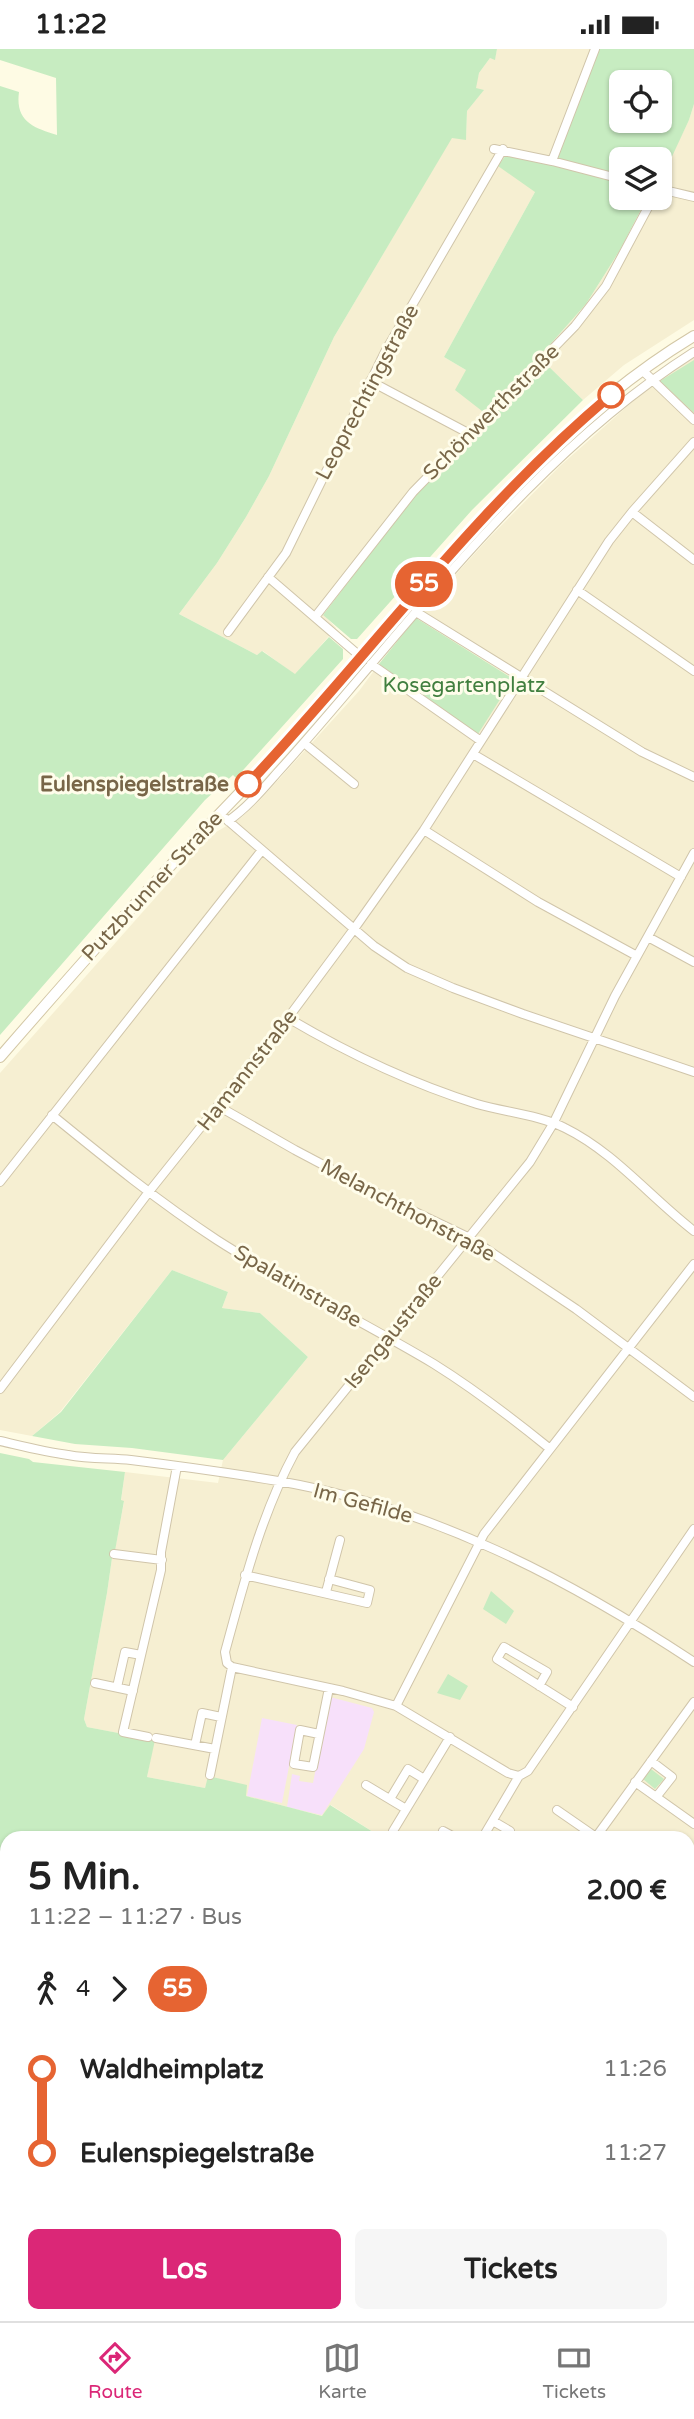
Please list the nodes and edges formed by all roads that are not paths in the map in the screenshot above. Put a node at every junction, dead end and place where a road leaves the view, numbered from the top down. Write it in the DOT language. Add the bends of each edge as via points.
graph roads {
  1 [pos="595,49"];
  2 [pos="552,161"];
  3 [pos="609,176"];
  4 [pos="672,192"];
  5 [pos="694,197"];
  6 [pos="647,210"];
  7 [pos="694,336"];
  8 [pos="694,352"];
  9 [pos="642,370"];
  10 [pos="650,379"];
  11 [pos="370,381"];
  12 [pos="694,420"];
  13 [pos="470,433"];
  14 [pos="694,443"];
  15 [pos="632,512"];
  16 [pos="694,560"];
  17 [pos="268,577"];
  18 [pos="577,590"];
  19 [pos="416,612"];
  20 [pos="315,617"];
  21 [pos="228,632"];
  22 [pos="361,657"];
  23 [pos="371,664"];
  24 [pos="694,671"];
  25 [pos="522,679"];
  26 [pos="481,741"];
  27 [pos="304,743"];
  28 [pos="473,754"];
  29 [pos="694,777"];
  30 [pos="354,784"];
  31 [pos="224,817"];
  32 [pos="425,830"];
  33 [pos="262,850"];
  34 [pos="694,853"];
  35 [pos="691,867"];
  36 [pos="681,877"];
  37 [pos="354,929"];
  38 [pos="648,937"];
  39 [pos="637,956"];
  40 [pos="694,962"];
  41 [pos="288,1018"];
  42 [pos="594,1039"];
  43 [pos="0,1057"];
  44 [pos="694,1072"];
  45 [pos="218,1106"];
  46 [pos="52,1115"];
  47 [pos="553,1124"];
  48 [pos="0,1182"];
  49 [pos="148,1193"];
  50 [pos="694,1231"];
  51 [pos="470,1238"];
  52 [pos="694,1264"];
  53 [pos="388,1338"];
  54 [pos="628,1347"];
  55 [pos="0,1389"];
  56 [pos="694,1397"];
  57 [pos="0,1441"];
  58 [pos="549,1448"];
  59 [pos="177,1466"];
  60 [pos="280,1481"];
  61 [pos="694,1529"];
  62 [pos="340,1540"];
  63 [pos="480,1542"];
  64 [pos="114,1554"];
  65 [pos="162,1560"];
  66 [pos="245,1576"];
  67 [pos="329,1579"];
  68 [pos="326,1592"];
  69 [pos="630,1621"];
  70 [pos="142,1655"];
  71 [pos="694,1662"];
  72 [pos="232,1667"];
  73 [pos="96,1683"];
  74 [pos="539,1686"];
  75 [pos="117,1687"];
  76 [pos="329,1688"];
  77 [pos="133,1691"];
  78 [pos="694,1702"];
  79 [pos="396,1706"];
  80 [pos="573,1707"];
  81 [pos="220,1717"];
  82 [pos="319,1734"];
  83 [pos="450,1737"];
  84 [pos="195,1745"];
  85 [pos="215,1749"];
  86 [pos="651,1761"];
  87 [pos="210,1775"];
  88 [pos="519,1776"];
  89 [pos="424,1779"];
  90 [pos="635,1781"];
  91 [pos="366,1785"];
  92 [pos="657,1797"];
  93 [pos="390,1799"];
  94 [pos="406,1809"];
  95 [pos="557,1810"];
  96 [pos="493,1821"];
  97 [pos="694,1824"];
  98 [pos="393,1831"];
  99 [pos="487,1831"];
  100 [pos="510,1831"];
  101 [pos="587,1831"];
  102 [pos="600,1831"];
  1 -- 2 [label="street"];
  2 -- 3 [label="street"];
  2 -- 11 [label="street, Leoprechtingstraße" via="499,149"];
  4 -- 5 [label="street"];
  6 -- 13 [label="street, Schönwerthstraße" via="584,316"];
  7 -- 9 [label="main road, Putzbrunner Straße"];
  8 -- 10 [label="street, Putzbrunner Straße"];
  9 -- 10 [label="street"];
  9 -- 22 [label="main road, Putzbrunner Straße" via="517,481"];
  10 -- 12 [label="street"];
  10 -- 19 [label="street, Putzbrunner Straße" via="566,451 481,537"];
  11 -- 13 [label="street"];
  11 -- 17 [label="street, Leoprechtingstraße" via="286,553"];
  13 -- 20 [label="street, Schönwerthstraße" via="413,492"];
  14 -- 15 [label="street"];
  15 -- 16 [label="street"];
  15 -- 18 [label="street"];
  17 -- 20 [label="street"];
  17 -- 21 [label="street, Leoprechtingstraße"];
  18 -- 24 [label="street"];
  18 -- 25 [label="street"];
  19 -- 23 [label="street, Putzbrunner Straße"];
  19 -- 25 [label="street"];
  20 -- 22 [label="street"];
  22 -- 31 [label="main road, Putzbrunner Straße"];
  23 -- 26 [label="street"];
  23 -- 27 [label="street, Putzbrunner Straße"];
  25 -- 26 [label="street"];
  25 -- 29 [label="street" via="642,752"];
  26 -- 28 [label="street, Hamannstraße"];
  27 -- 30 [label="street"];
  27 -- 31 [label="street, Putzbrunner Straße" via="238,814"];
  28 -- 32 [label="street, Hamannstraße"];
  28 -- 36 [label="street"];
  31 -- 33 [label="street"];
  31 -- 43 [label="main road, Putzbrunner Straße" via="69,976"];
  32 -- 37 [label="street, Hamannstraße"];
  32 -- 39 [label="street" via="538,902"];
  33 -- 37 [label="street"];
  33 -- 46 [label="street"];
  34 -- 35 [label="street, Isengaustraße"];
  35 -- 36 [label="street, Isengaustraße"];
  36 -- 38 [label="street, Isengaustraße"];
  37 -- 41 [label="street, Hamannstraße"];
  37 -- 42 [label="street" via="407,968"];
  38 -- 39 [label="street, Isengaustraße"];
  38 -- 40 [label="street"];
  39 -- 42 [label="street, Isengaustraße"];
  41 -- 45 [label="street, Hamannstraße"];
  41 -- 47 [label="street" via="393,1074"];
  42 -- 44 [label="street"];
  42 -- 47 [label="street, Isengaustraße"];
  45 -- 49 [label="street, Hamannstraße"];
  45 -- 51 [label="street, Melanchthonstraße" via="304,1155"];
  46 -- 48 [label="street"];
  46 -- 49 [label="street, Spalatinstraße"];
  47 -- 50 [label="street" via="603,1153"];
  47 -- 51 [label="street, Isengaustraße" via="530,1162"];
  49 -- 53 [label="street, Spalatinstraße" via="252,1261"];
  49 -- 55 [label="street, Hamannstraße"];
  51 -- 53 [label="street, Isengaustraße"];
  51 -- 54 [label="street, Melanchthonstraße"];
  52 -- 54 [label="street"];
  53 -- 58 [label="street, Spalatinstraße" via="456,1378"];
  53 -- 60 [label="street, Isengaustraße" via="295,1452"];
  54 -- 56 [label="street, Melanchthonstraße"];
  54 -- 58 [label="street"];
  57 -- 59 [label="street, Im Gefilde" via="70,1455"];
  58 -- 63 [label="street"];
  59 -- 60 [label="street, Im Gefilde"];
  59 -- 65 [label="street"];
  60 -- 63 [label="street, Im Gefilde" via="387,1507"];
  60 -- 66 [label="street, Isengaustraße"];
  61 -- 69 [label="street"];
  62 -- 67 [label="street"];
  63 -- 69 [label="street, Im Gefilde"];
  63 -- 79 [label="street"];
  64 -- 65 [label="street"];
  65 -- 70 [label="street"];
  66 -- 68 [label="street"];
  66 -- 72 [label="street, Isengaustraße" via="225,1652"];
  67 -- 68 [label="street"];
  67 -- 68 [label="street" via="370,1590 367,1603"];
  69 -- 71 [label="street, Im Gefilde"];
  69 -- 80 [label="street"];
  70 -- 75 [label="street" via="124,1652"];
  70 -- 77 [label="street"];
  72 -- 76 [label="street"];
  72 -- 81 [label="street, Isengaustraße"];
  73 -- 75 [label="street"];
  74 -- 74 [label="street" via="497,1659 504,1647 547,1672"];
  74 -- 80 [label="street"];
  75 -- 77 [label="street"];
  76 -- 79 [label="street"];
  76 -- 82 [label="street"];
  77 -- 84 [label="street" via="123,1732"];
  78 -- 86 [label="street"];
  79 -- 83 [label="street"];
  80 -- 88 [label="street"];
  81 -- 84 [label="street" via="202,1713"];
  81 -- 85 [label="street, Isengaustraße"];
  82 -- 82 [label="street" via="313,1767 294,1764 300,1730"];
  83 -- 88 [label="street"];
  83 -- 89 [label="street"];
  84 -- 85 [label="street"];
  85 -- 87 [label="street, Isengaustraße"];
  86 -- 90 [label="street"];
  86 -- 92 [label="street" via="672,1777"];
  88 -- 96 [label="street"];
  89 -- 93 [label="street" via="408,1769"];
  89 -- 94 [label="street"];
  90 -- 92 [label="street"];
  90 -- 102 [label="street"];
  91 -- 93 [label="street"];
  92 -- 97 [label="street"];
  93 -- 94 [label="street"];
  94 -- 98 [label="street"];
  95 -- 101 [label="street"];
  96 -- 99 [label="street"];
  96 -- 100 [label="street"];
}
